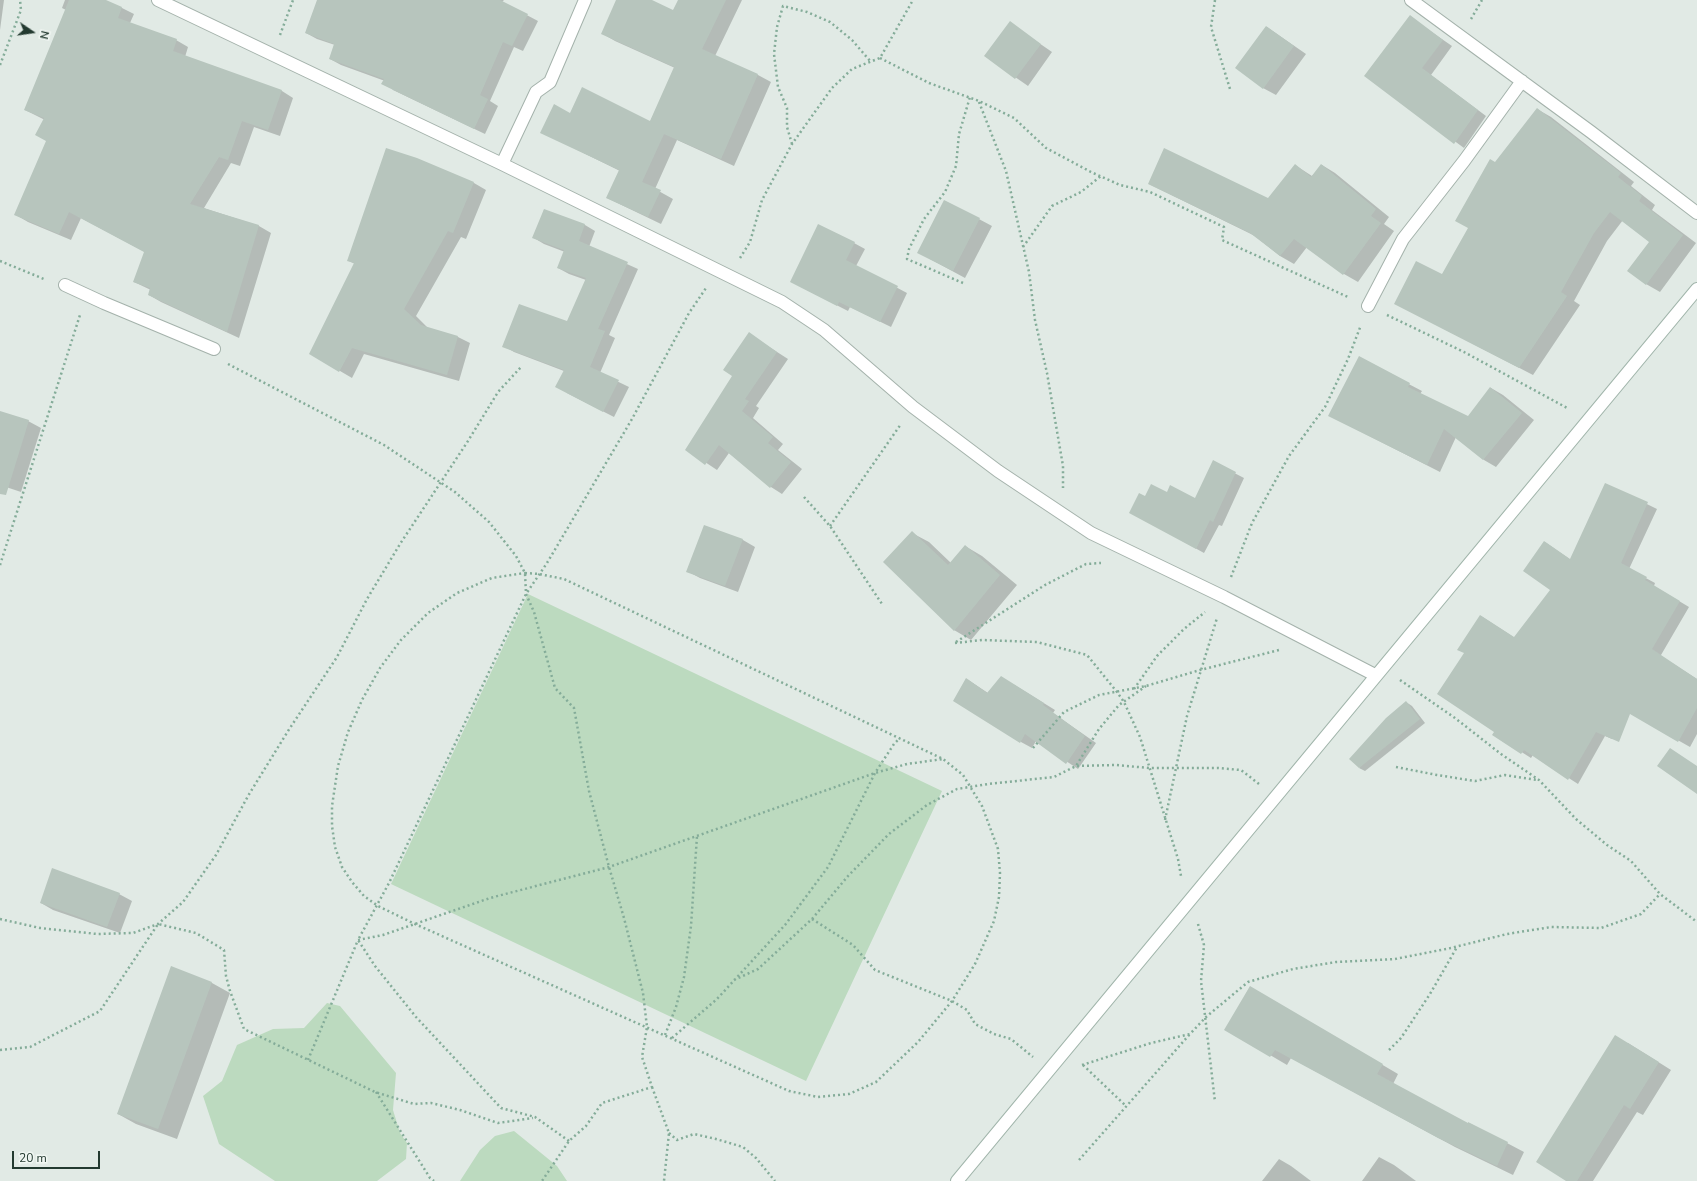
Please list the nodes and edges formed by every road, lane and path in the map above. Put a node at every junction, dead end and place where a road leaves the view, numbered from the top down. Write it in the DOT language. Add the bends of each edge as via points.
graph roads {
  1 [pos="20,0"];
  2 [pos="158,0"];
  3 [pos="293,0"];
  4 [pos="585,0"];
  5 [pos="913,0"];
  6 [pos="1215,0"];
  7 [pos="1411,0"];
  8 [pos="272,54"];
  9 [pos="880,58"];
  10 [pos="872,62"];
  11 [pos="0,65"];
  12 [pos="1522,81"];
  13 [pos="1230,89"];
  14 [pos="970,98"];
  15 [pos="979,101"];
  16 [pos="792,144"];
  17 [pos="502,164"];
  18 [pos="1101,176"];
  19 [pos="1697,212"];
  20 [pos="1023,247"];
  21 [pos="0,261"];
  22 [pos="730,276"];
  23 [pos="964,283"];
  24 [pos="65,285"];
  25 [pos="1697,289"];
  26 [pos="86,295"];
  27 [pos="1368,306"];
  28 [pos="214,349"];
  29 [pos="521,367"];
  30 [pos="913,407"];
  31 [pos="1589,419"];
  32 [pos="441,482"];
  33 [pos="804,497"];
  34 [pos="1061,513"];
  35 [pos="830,526"];
  36 [pos="1108,562"];
  37 [pos="0,565"];
  38 [pos="525,573"];
  39 [pos="539,574"];
  40 [pos="526,594"];
  41 [pos="1224,597"];
  42 [pos="882,604"];
  43 [pos="1305,638"];
  44 [pos="1200,670"];
  45 [pos="1379,671"];
  46 [pos="1146,686"];
  47 [pos="1134,688"];
  48 [pos="1117,692"];
  49 [pos="1124,702"];
  50 [pos="900,738"];
  51 [pos="1033,748"];
  52 [pos="943,759"];
  53 [pos="1076,766"];
  54 [pos="1396,767"];
  55 [pos="1148,768"];
  56 [pos="1176,768"];
  57 [pos="875,773"];
  58 [pos="1539,780"];
  59 [pos="971,787"];
  60 [pos="1276,795"];
  61 [pos="1165,820"];
  62 [pos="697,836"];
  63 [pos="609,868"];
  64 [pos="1660,894"];
  65 [pos="1187,903"];
  66 [pos="378,906"];
  67 [pos="0,919"];
  68 [pos="812,919"];
  69 [pos="1697,922"];
  70 [pos="158,924"];
  71 [pos="415,924"];
  72 [pos="358,940"];
  73 [pos="1458,946"];
  74 [pos="734,980"];
  75 [pos="952,1001"];
  76 [pos="1206,1017"];
  77 [pos="647,1027"];
  78 [pos="1190,1034"];
  79 [pos="665,1035"];
  80 [pos="672,1038"];
  81 [pos="0,1050"];
  82 [pos="1389,1050"];
  83 [pos="1062,1054"];
  84 [pos="308,1060"];
  85 [pos="1083,1065"];
  86 [pos="1051,1067"];
  87 [pos="652,1087"];
  88 [pos="375,1092"];
  89 [pos="1215,1102"];
  90 [pos="1126,1106"];
  91 [pos="535,1117"];
  92 [pos="669,1133"];
  93 [pos="569,1141"];
  94 [pos="1079,1160"];
  95 [pos="434,1181"];
  96 [pos="542,1181"];
  97 [pos="664,1181"];
  98 [pos="775,1181"];
  99 [pos="957,1181"];
  1 -- 11 [label="path" via="21,10"];
  2 -- 8 [label="street"];
  3 -- 8 [label="path"];
  4 -- 17 [label="street" via="550,82 536,92"];
  5 -- 9 [label="path"];
  6 -- 13 [label="path" via="1211,27"];
  7 -- 12 [label="street"];
  8 -- 17 [label="street"];
  9 -- 10 [label="path"];
  9 -- 14 [label="path" via="929,83"];
  10 -- 16 [label="path" via="852,69 832,88"];
  10 -- 16 [label="path" via="852,40 830,22 807,12 783,6 777,27 774,54 778,87 787,108 787,127"];
  12 -- 19 [label="street"];
  12 -- 27 [label="street" via="1403,239"];
  14 -- 15 [label="path"];
  14 -- 23 [label="path" via="959,134 956,166 945,192 924,219 909,249 907,259"];
  15 -- 18 [label="path" via="1014,118 1046,148"];
  15 -- 20 [label="path" via="1006,171"];
  16 -- 22 [label="path" via="762,200 750,242"];
  17 -- 22 [label="street"];
  18 -- 20 [label="path" via="1081,192 1052,206"];
  18 -- 27 [label="path" via="1120,185 1150,192 1224,227 1222,240"];
  20 -- 34 [label="path" via="1063,466"];
  21 -- 24 [label="path"];
  22 -- 30 [label="street" via="782,302 824,330"];
  22 -- 39 [label="path" via="712,280 689,313 632,419"];
  24 -- 26 [label="street"];
  25 -- 31 [label="street"];
  26 -- 28 [label="street"];
  26 -- 37 [label="path"];
  27 -- 31 [label="path" via="1464,352"];
  27 -- 41 [label="path" via="1348,359 1324,407 1288,456 1252,523"];
  28 -- 32 [label="path" via="220,360 384,445"];
  29 -- 32 [label="path" via="498,392"];
  30 -- 34 [label="street" via="998,471"];
  30 -- 35 [label="path"];
  31 -- 45 [label="street"];
  32 -- 38 [label="path" via="489,522 516,556"];
  32 -- 70 [label="path" via="400,544 337,657 288,731 216,855 183,902"];
  33 -- 35 [label="path"];
  34 -- 41 [label="street" via="1091,533"];
  35 -- 42 [label="path"];
  36 -- 48 [label="path" via="1086,564 1045,585 955,643 982,640 1038,642 1087,655"];
  38 -- 39 [label="path"];
  38 -- 40 [label="path"];
  38 -- 66 [label="path" via="492,578 457,593 428,613 401,640 380,668 362,700 348,732 338,766 332,826 335,847 342,867 364,896"];
  39 -- 40 [label="path"];
  39 -- 50 [label="path" via="564,579"];
  40 -- 63 [label="path" via="534,612 555,688 574,708 589,791"];
  40 -- 66 [label="path"];
  41 -- 43 [label="street"];
  41 -- 44 [label="path"];
  41 -- 47 [label="path" via="1184,629 1157,656"];
  43 -- 44 [label="path" via="1277,651"];
  43 -- 45 [label="street"];
  44 -- 46 [label="path"];
  44 -- 56 [label="path"];
  45 -- 58 [label="path" via="1456,718"];
  45 -- 60 [label="street"];
  46 -- 47 [label="path"];
  46 -- 49 [label="path"];
  47 -- 48 [label="path"];
  48 -- 49 [label="path"];
  48 -- 51 [label="path" via="1099,695 1064,712"];
  49 -- 53 [label="path" via="1099,729"];
  49 -- 55 [label="path" via="1140,737"];
  50 -- 52 [label="path"];
  50 -- 57 [label="path"];
  52 -- 57 [label="path" via="906,764"];
  52 -- 59 [label="path" via="963,775"];
  53 -- 55 [label="path" via="1116,765"];
  53 -- 59 [label="path" via="1054,777"];
  54 -- 58 [label="path" via="1476,781 1505,775"];
  55 -- 56 [label="path"];
  55 -- 61 [label="path"];
  56 -- 60 [label="path" via="1240,770"];
  56 -- 61 [label="path"];
  57 -- 62 [label="path"];
  57 -- 74 [label="path" via="828,867 785,925"];
  58 -- 64 [label="path" via="1576,819 1631,861"];
  59 -- 68 [label="path" via="957,789 927,805 889,834 848,876"];
  59 -- 75 [label="path" via="982,806 998,849 999,897 994,921 975,964"];
  60 -- 65 [label="street"];
  61 -- 65 [label="path" via="1178,859"];
  62 -- 63 [label="path"];
  62 -- 79 [label="path" via="691,926 684,977"];
  63 -- 71 [label="path" via="490,898"];
  63 -- 77 [label="path" via="642,993"];
  64 -- 69 [label="path"];
  64 -- 73 [label="path" via="1641,914 1601,928 1551,927"];
  65 -- 76 [label="path" via="1204,945 1200,981"];
  65 -- 83 [label="street"];
  66 -- 71 [label="path"];
  66 -- 72 [label="path"];
  67 -- 70 [label="path" via="40,928 97,934 133,933"];
  68 -- 74 [label="path" via="758,969"];
  68 -- 75 [label="path" via="853,945 875,970"];
  70 -- 81 [label="path" via="100,1011 30,1047"];
  70 -- 84 [label="path" via="196,933 224,950 226,976 244,1029"];
  71 -- 72 [label="path"];
  71 -- 77 [label="path"];
  72 -- 84 [label="path"];
  72 -- 91 [label="path" via="375,966 416,1017 501,1108"];
  73 -- 76 [label="path" via="1395,959 1336,962 1293,969 1248,982"];
  73 -- 82 [label="path" via="1401,1038"];
  74 -- 80 [label="path" via="717,999"];
  75 -- 80 [label="path" via="899,1062 876,1082 848,1094 818,1097 789,1091"];
  75 -- 86 [label="path" via="967,1010 975,1024 1011,1039"];
  76 -- 78 [label="path"];
  76 -- 89 [label="path"];
  77 -- 79 [label="path"];
  77 -- 87 [label="path" via="642,1057"];
  78 -- 85 [label="path" via="1151,1043"];
  78 -- 90 [label="path"];
  79 -- 80 [label="path"];
  83 -- 85 [label="path"];
  83 -- 86 [label="street"];
  84 -- 88 [label="path"];
  85 -- 90 [label="path"];
  86 -- 99 [label="street"];
  87 -- 92 [label="path"];
  87 -- 93 [label="path" via="602,1103 586,1126"];
  88 -- 91 [label="path" via="414,1104 431,1103 460,1110 498,1123"];
  88 -- 95 [label="path"];
  90 -- 94 [label="path"];
  91 -- 93 [label="path"];
  92 -- 97 [label="path"];
  92 -- 98 [label="path" via="677,1140 694,1134 743,1147"];
  93 -- 96 [label="path"];
}
